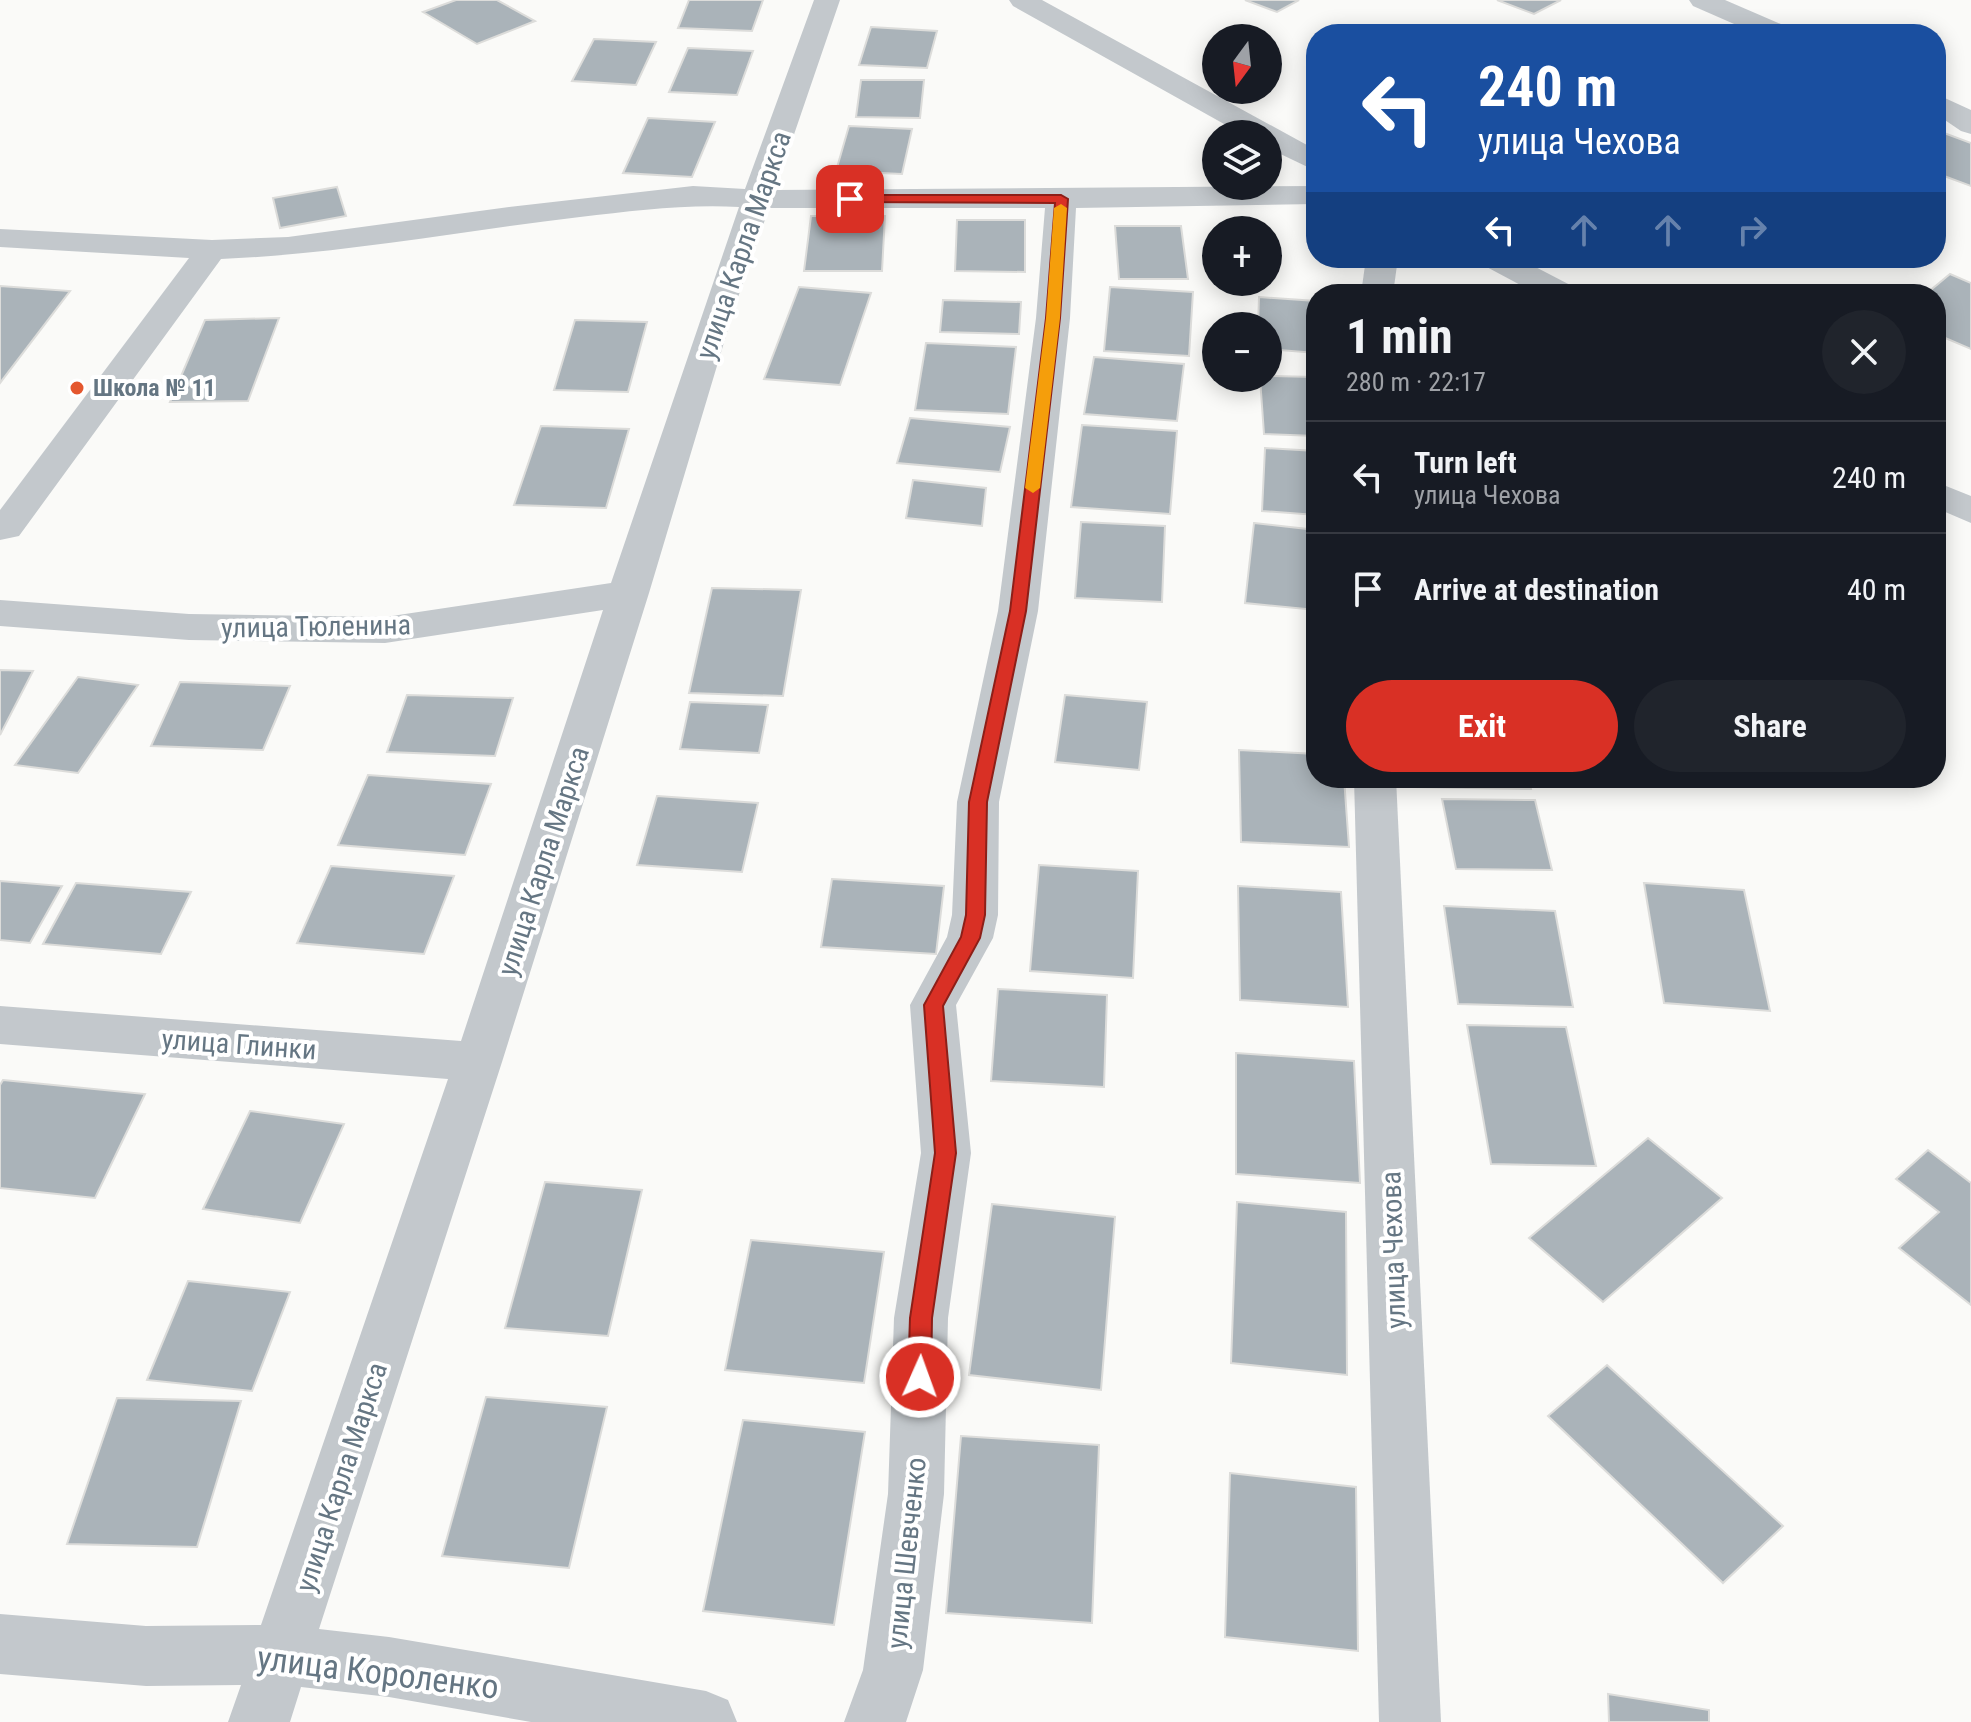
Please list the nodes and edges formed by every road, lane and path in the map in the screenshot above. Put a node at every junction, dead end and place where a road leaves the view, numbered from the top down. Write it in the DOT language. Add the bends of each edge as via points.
graph roads {
  1 [pos="827,0"];
  2 [pos="1022,0"];
  3 [pos="1702,0"];
  4 [pos="1748,24"];
  5 [pos="1946,108"];
  6 [pos="1239,120"];
  7 [pos="1971,125"];
  8 [pos="1282,144"];
  9 [pos="1306,157"];
  10 [pos="1306,195"];
  11 [pos="759,199"];
  12 [pos="1061,199"];
  13 [pos="0,238"];
  14 [pos="212,250"];
  15 [pos="1513,268"];
  16 [pos="1543,284"];
  17 [pos="1946,498"];
  18 [pos="1971,511"];
  19 [pos="0,528"];
  20 [pos="630,593"];
  21 [pos="0,613"];
  22 [pos="1375,788"];
  23 [pos="0,1025"];
  24 [pos="478,1062"];
  25 [pos="0,1644"];
  26 [pos="283,1655"];
  27 [pos="259,1722"];
  28 [pos="706,1722"];
  29 [pos="875,1722"];
  30 [pos="1410,1722"];
  1 -- 11 [label="street, улица Карла Маркса"];
  2 -- 6 [label="street"];
  3 -- 4 [label="street"];
  5 -- 7 [label="street"];
  8 -- 9 [label="street"];
  10 -- 12 [label="street"];
  11 -- 12 [label="street"];
  11 -- 14 [label="street" via="693,195 626,201 288,247"];
  11 -- 20 [label="street, улица Карла Маркса" via="718,309"];
  12 -- 29 [label="street, улица Шевченко" via="1053,318 1018,611 978,802 975,915 970,938 933,1005 946,1153 921,1318 914,1508 893,1670"];
  13 -- 14 [label="street"];
  14 -- 19 [label="street" via="6,528"];
  15 -- 16 [label="street"];
  17 -- 18 [label="street"];
  20 -- 21 [label="street, улица Тюленина" via="385,630 189,627"];
  20 -- 24 [label="street, улица Карла Маркса"];
  22 -- 30 [label="street, улица Чехова"];
  23 -- 24 [label="street, улица Глинки"];
  24 -- 26 [label="street, улица Карла Маркса"];
  25 -- 26 [label="street, улица Короленко" via="146,1656"];
  26 -- 27 [label="street, улица Карла Маркса"];
  26 -- 28 [label="street, улица Короленко" via="389,1667"];
}
